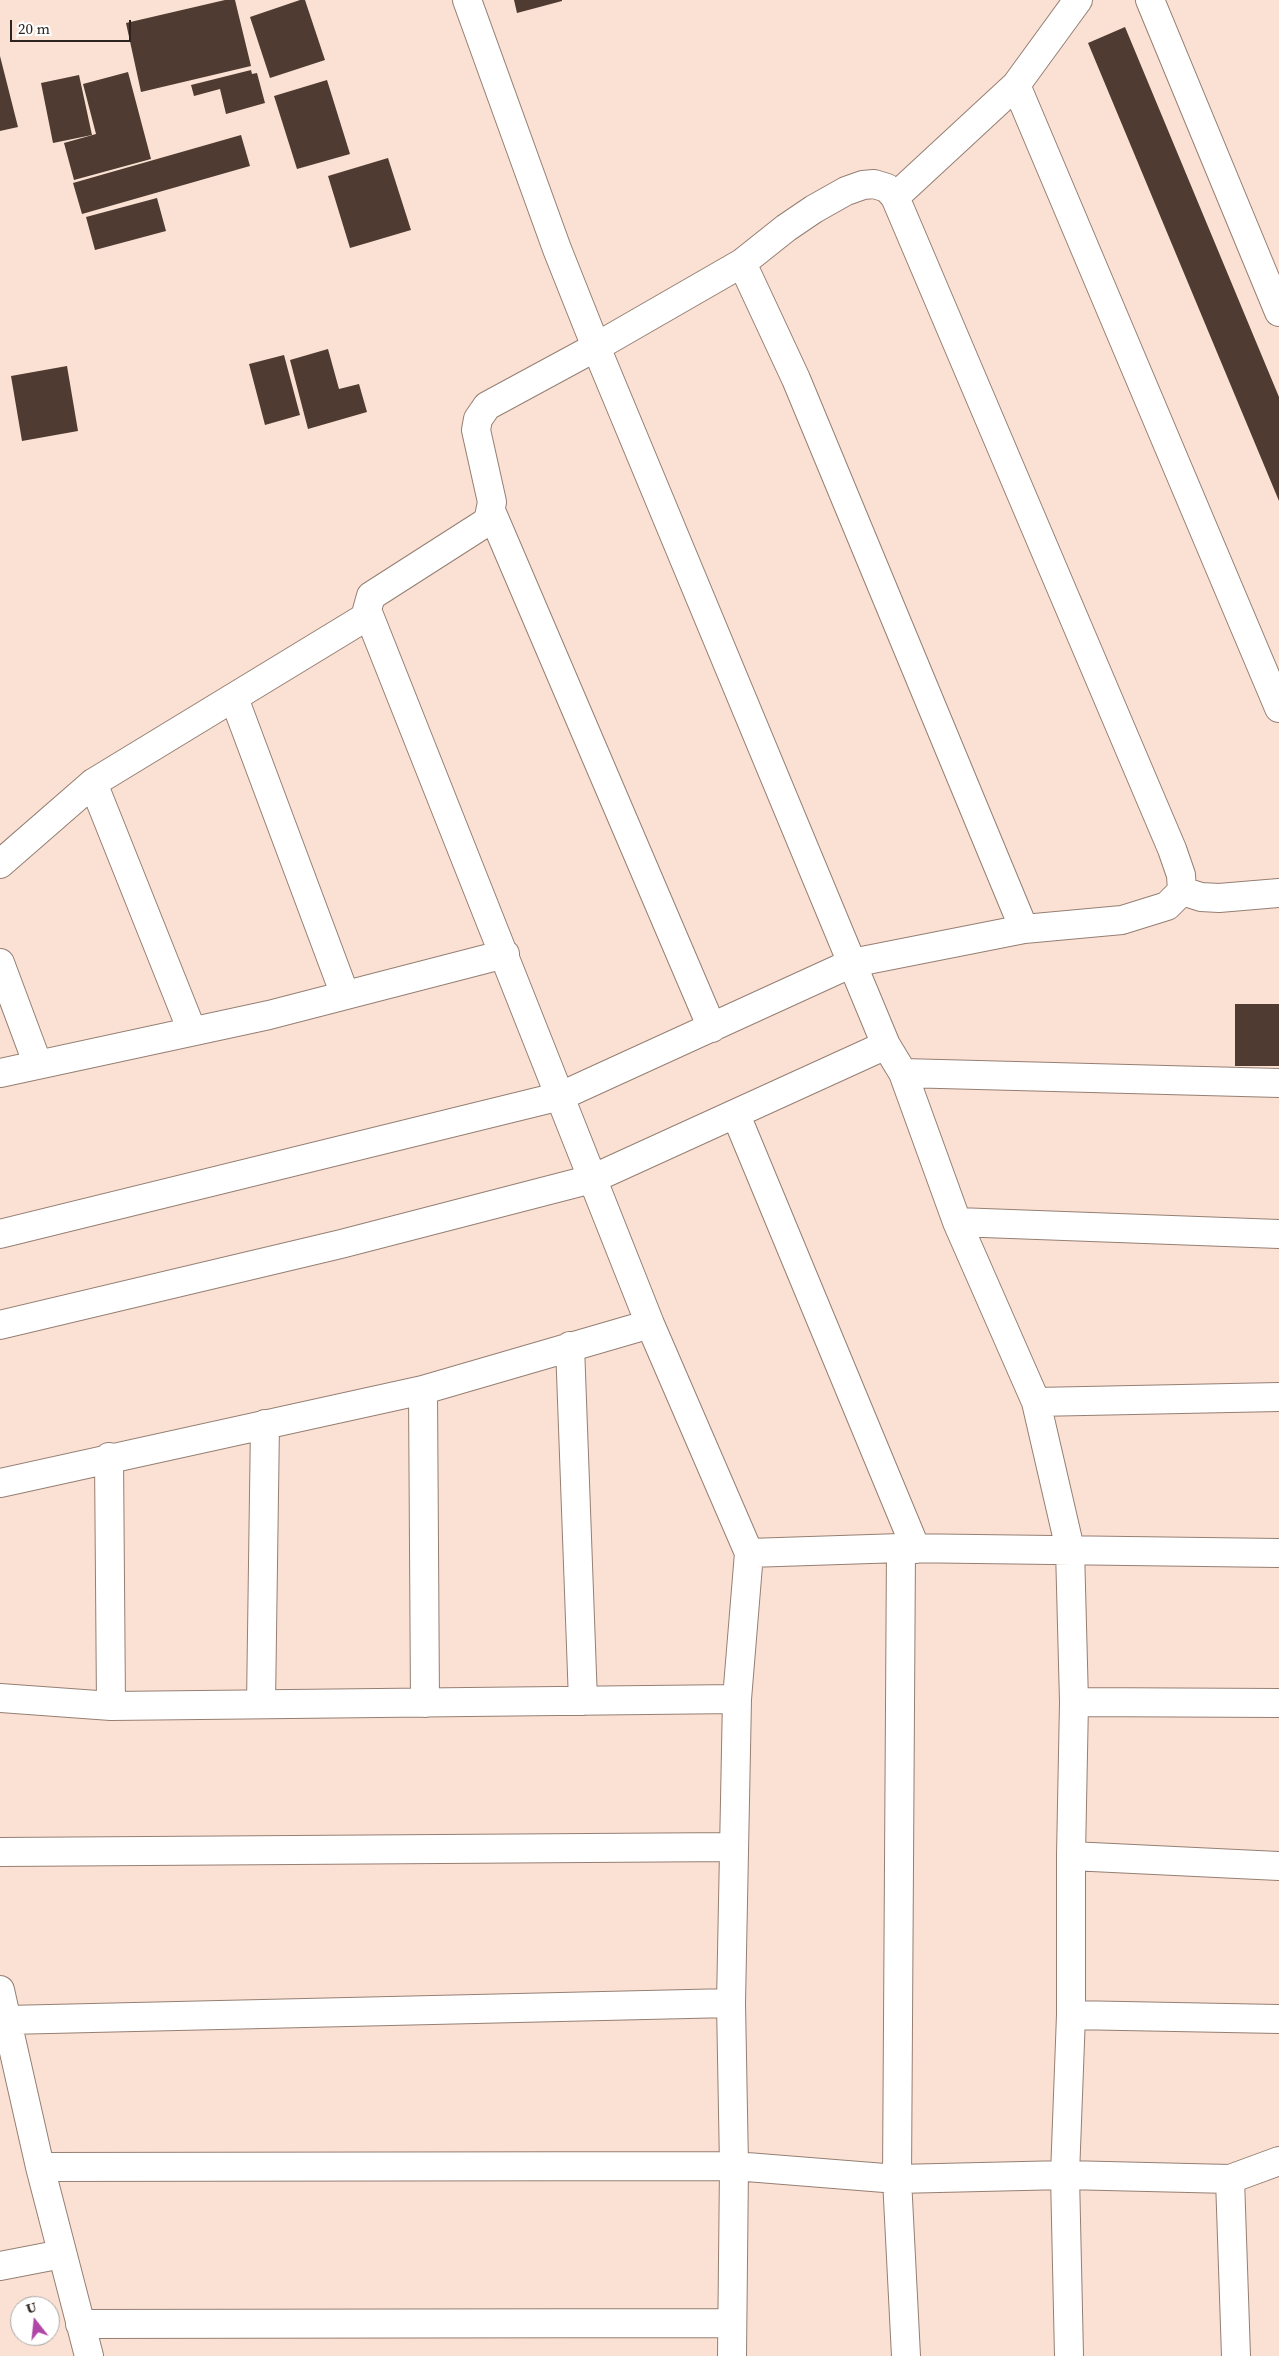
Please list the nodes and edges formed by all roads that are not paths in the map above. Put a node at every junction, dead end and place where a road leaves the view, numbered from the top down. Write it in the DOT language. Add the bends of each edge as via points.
graph roads {
  1 [pos="468,0"];
  2 [pos="1078,0"];
  3 [pos="1150,0"];
  4 [pos="1016,85"];
  5 [pos="895,197"];
  6 [pos="742,263"];
  7 [pos="1279,312"];
  8 [pos="596,347"];
  9 [pos="492,513"];
  10 [pos="369,615"];
  11 [pos="234,698"];
  12 [pos="1279,708"];
  13 [pos="93,783"];
  14 [pos="0,864"];
  15 [pos="1182,891"];
  16 [pos="1279,893"];
  17 [pos="1024,929"];
  18 [pos="505,954"];
  19 [pos="0,963"];
  20 [pos="854,968"];
  21 [pos="345,995"];
  22 [pos="712,1028"];
  23 [pos="192,1031"];
  24 [pos="884,1040"];
  25 [pos="38,1065"];
  26 [pos="0,1073"];
  27 [pos="902,1073"];
  28 [pos="1279,1083"];
  29 [pos="563,1101"];
  30 [pos="736,1115"];
  31 [pos="590,1174"];
  32 [pos="957,1222"];
  33 [pos="0,1234"];
  34 [pos="1279,1234"];
  35 [pos="650,1324"];
  36 [pos="0,1326"];
  37 [pos="570,1346"];
  38 [pos="423,1390"];
  39 [pos="1279,1397"];
  40 [pos="1036,1402"];
  41 [pos="265,1424"];
  42 [pos="109,1457"];
  43 [pos="0,1483"];
  44 [pos="909,1548"];
  45 [pos="1070,1549"];
  46 [pos="749,1553"];
  47 [pos="1279,1553"];
  48 [pos="0,1698"];
  49 [pos="737,1699"];
  50 [pos="582,1701"];
  51 [pos="1074,1702"];
  52 [pos="425,1703"];
  53 [pos="1279,1703"];
  54 [pos="261,1704"];
  55 [pos="110,1706"];
  56 [pos="734,1847"];
  57 [pos="0,1852"];
  58 [pos="1071,1856"];
  59 [pos="1279,1866"];
  60 [pos="0,1990"];
  61 [pos="731,2003"];
  62 [pos="1071,2015"];
  63 [pos="1279,2019"];
  64 [pos="6,2020"];
  65 [pos="1279,2161"];
  66 [pos="734,2166"];
  67 [pos="40,2167"];
  68 [pos="1064,2175"];
  69 [pos="1230,2179"];
  70 [pos="897,2180"];
  71 [pos="62,2254"];
  72 [pos="0,2266"];
  73 [pos="80,2324"];
  74 [pos="732,2324"];
  75 [pos="89,2356"];
  76 [pos="732,2356"];
  77 [pos="906,2356"];
  78 [pos="1069,2356"];
  79 [pos="1236,2356"];
  1 -- 8 [label="street" via="557,249"];
  2 -- 4 [label="street"];
  3 -- 7 [label="street"];
  4 -- 5 [label="street"];
  4 -- 12 [label="street"];
  5 -- 6 [label="street" via="888,188 874,184 846,191 793,223"];
  5 -- 15 [label="street" via="1172,849 1181,875"];
  6 -- 8 [label="street"];
  6 -- 17 [label="street" via="796,379"];
  8 -- 9 [label="street" via="487,406 478,419 476,430"];
  8 -- 20 [label="street"];
  9 -- 10 [label="street" via="485,523 371,596"];
  9 -- 22 [label="street"];
  10 -- 11 [label="street"];
  10 -- 18 [label="street"];
  11 -- 13 [label="street"];
  11 -- 21 [label="street"];
  13 -- 14 [label="street"];
  13 -- 23 [label="street"];
  15 -- 16 [label="street" via="1219,898"];
  15 -- 17 [label="street" via="1167,906 1122,920"];
  17 -- 20 [label="street"];
  18 -- 21 [label="street"];
  18 -- 29 [label="street"];
  19 -- 25 [label="street"];
  20 -- 22 [label="street"];
  20 -- 24 [label="street"];
  21 -- 23 [label="street"];
  22 -- 29 [label="street"];
  23 -- 25 [label="street"];
  24 -- 27 [label="street"];
  24 -- 30 [label="street"];
  25 -- 26 [label="street"];
  27 -- 28 [label="street"];
  27 -- 32 [label="street"];
  29 -- 31 [label="street"];
  29 -- 33 [label="street"];
  30 -- 31 [label="street"];
  30 -- 44 [label="street"];
  31 -- 35 [label="street"];
  31 -- 36 [label="street" via="341,1244"];
  32 -- 34 [label="street"];
  32 -- 40 [label="street"];
  35 -- 37 [label="street"];
  35 -- 46 [label="street"];
  37 -- 38 [label="street"];
  37 -- 50 [label="street"];
  38 -- 41 [label="street"];
  38 -- 52 [label="street"];
  39 -- 40 [label="street"];
  40 -- 45 [label="street"];
  41 -- 42 [label="street"];
  41 -- 54 [label="street"];
  42 -- 43 [label="street"];
  42 -- 55 [label="street"];
  44 -- 45 [label="street"];
  44 -- 46 [label="street"];
  44 -- 70 [label="street"];
  45 -- 47 [label="street"];
  45 -- 51 [label="street"];
  46 -- 49 [label="street"];
  48 -- 55 [label="street"];
  49 -- 50 [label="street"];
  49 -- 56 [label="street"];
  50 -- 52 [label="street"];
  51 -- 53 [label="street"];
  51 -- 58 [label="street"];
  52 -- 54 [label="street"];
  54 -- 55 [label="street"];
  56 -- 57 [label="street"];
  56 -- 61 [label="street"];
  58 -- 59 [label="street"];
  58 -- 62 [label="street"];
  60 -- 64 [label="street"];
  61 -- 64 [label="street"];
  61 -- 66 [label="street"];
  62 -- 63 [label="street"];
  62 -- 68 [label="street"];
  64 -- 67 [label="street"];
  65 -- 69 [label="street"];
  66 -- 67 [label="street"];
  66 -- 70 [label="street"];
  66 -- 74 [label="street"];
  67 -- 71 [label="street"];
  68 -- 69 [label="street"];
  68 -- 70 [label="street"];
  68 -- 78 [label="street"];
  69 -- 79 [label="street"];
  70 -- 77 [label="street"];
  71 -- 72 [label="street"];
  71 -- 73 [label="street"];
  73 -- 74 [label="street"];
  73 -- 75 [label="street"];
  74 -- 76 [label="street"];
}
